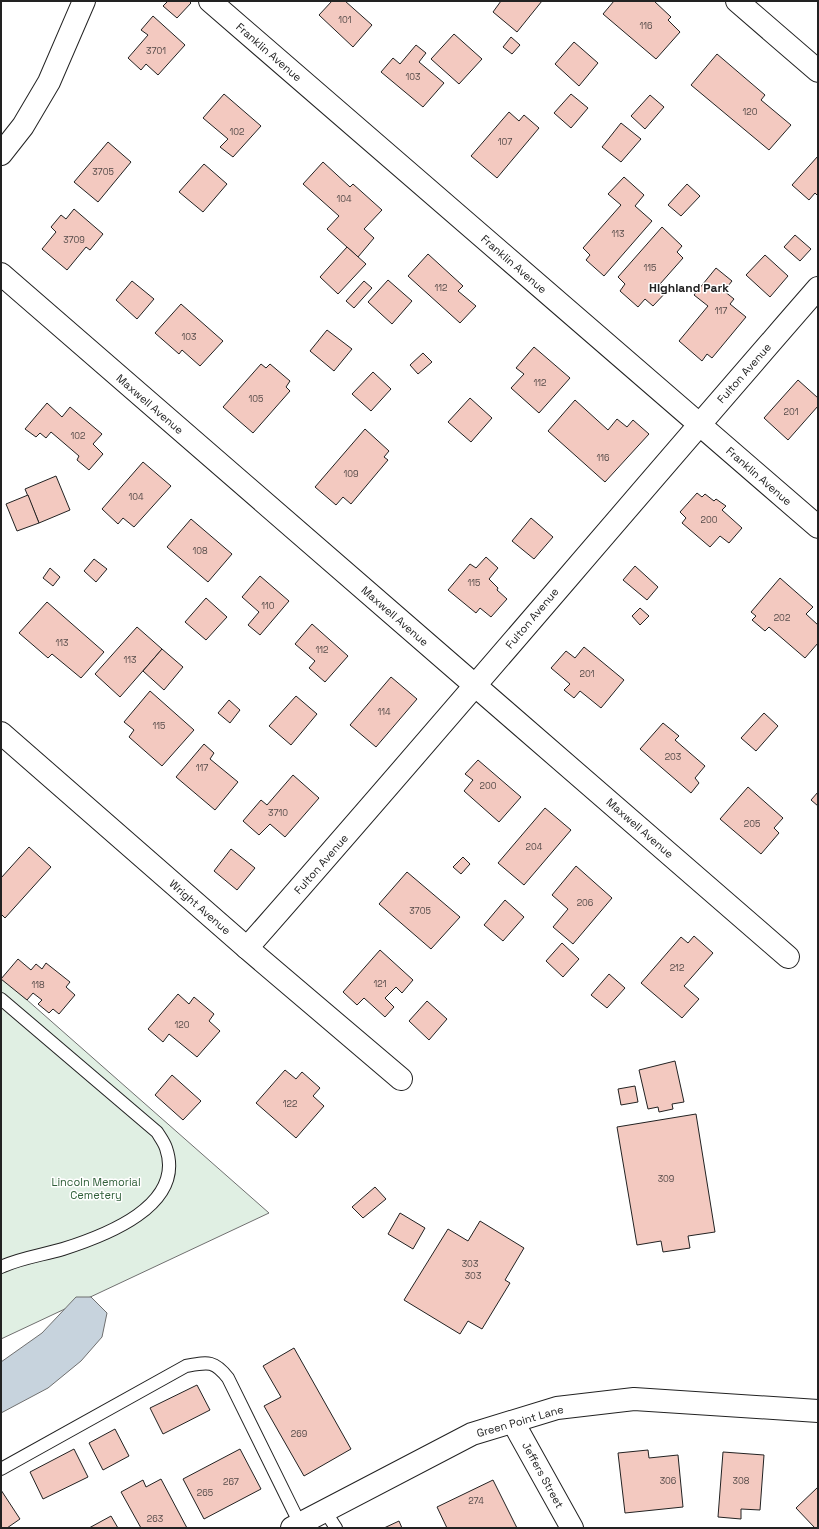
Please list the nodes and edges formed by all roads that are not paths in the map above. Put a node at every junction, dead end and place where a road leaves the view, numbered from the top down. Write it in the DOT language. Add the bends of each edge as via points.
graph roads {
  1 [pos="210,1"];
  2 [pos="737,1"];
  3 [pos="78,3"];
  4 [pos="818,71"];
  5 [pos="1,154"];
  6 [pos="1,274"];
  7 [pos="818,288"];
  8 [pos="699,424"];
  9 [pos="818,527"];
  10 [pos="476,685"];
  11 [pos="1,733"];
  12 [pos="246,948"];
  13 [pos="788,957"];
  14 [pos="1,999"];
  15 [pos="401,1079"];
  16 [pos="1,1267"];
  17 [pos="818,1411"];
  18 [pos="513,1422"];
  19 [pos="1,1469"];
  20 [pos="330,1520"];
  21 [pos="296,1526"];
  22 [pos="572,1528"];
  1 -- 8 [label="street, Franklin Avenue"];
  2 -- 4 [label="street"];
  3 -- 5 [label="street" via="49,82 23,126"];
  6 -- 10 [label="street, Maxwell Avenue"];
  7 -- 8 [label="street, Fulton Avenue"];
  8 -- 9 [label="street, Franklin Avenue"];
  8 -- 10 [label="street, Fulton Avenue"];
  10 -- 12 [label="street, Fulton Avenue"];
  10 -- 13 [label="street, Maxwell Avenue"];
  11 -- 12 [label="street, Wright Avenue"];
  12 -- 15 [label="street, Wright Avenue"];
  14 -- 16 [label="lane" via="157,1132 166,1147 169,1161 164,1186 142,1214 109,1232 64,1249"];
  17 -- 18 [label="street, Green Point Lane" via="634,1399 557,1408"];
  18 -- 20 [label="street, Green Point Lane" via="472,1434"];
  18 -- 22 [label="street, Jeffers Street"];
  19 -- 21 [label="lane" via="186,1366 208,1362 220,1367 228,1378"];
  20 -- 21 [label="street, Green Point Lane"];
}
